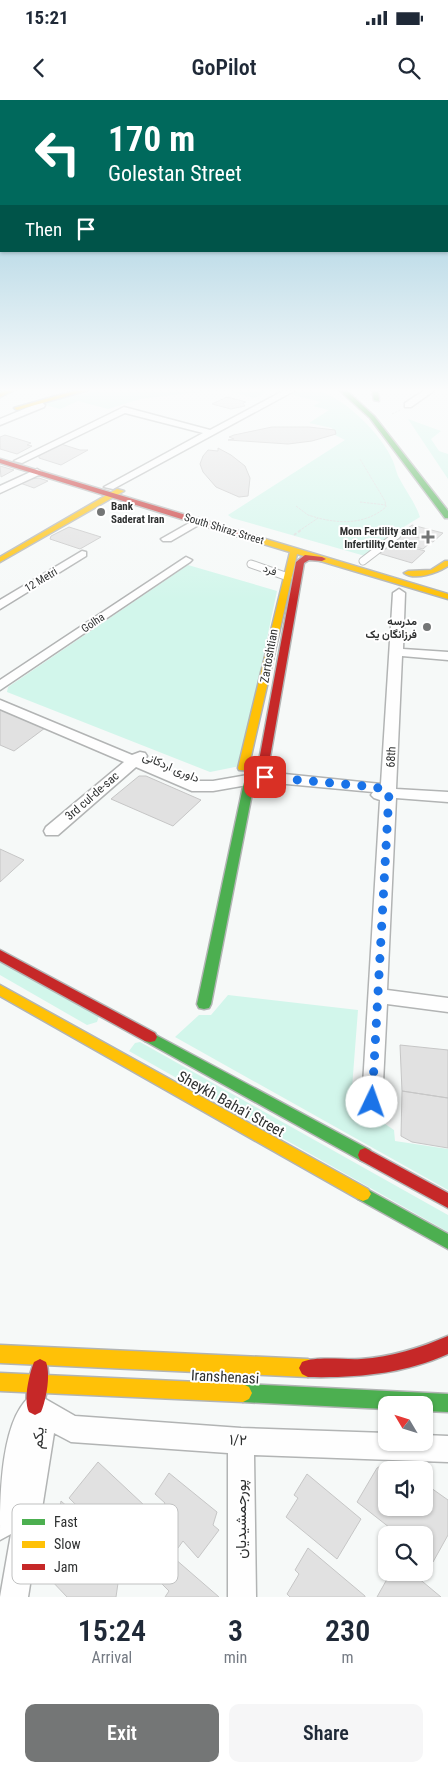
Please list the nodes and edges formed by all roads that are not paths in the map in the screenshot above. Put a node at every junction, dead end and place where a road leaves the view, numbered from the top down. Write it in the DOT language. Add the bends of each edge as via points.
graph roads {
  1 [pos="19,460"];
  2 [pos="165,460"];
  3 [pos="401,460"];
  4 [pos="403,460"];
  5 [pos="0,462"];
  6 [pos="37,472"];
  7 [pos="405,478"];
  8 [pos="0,490"];
  9 [pos="111,491"];
  10 [pos="448,516"];
  11 [pos="198,521"];
  12 [pos="397,535"];
  13 [pos="168,539"];
  14 [pos="0,548"];
  15 [pos="294,551"];
  16 [pos="82,554"];
  17 [pos="322,559"];
  18 [pos="0,560"];
  19 [pos="186,560"];
  20 [pos="363,561"];
  21 [pos="251,564"];
  22 [pos="448,564"];
  23 [pos="408,573"];
  24 [pos="288,577"];
  25 [pos="448,585"];
  26 [pos="399,593"];
  27 [pos="448,597"];
  28 [pos="0,604"];
  29 [pos="396,652"];
  30 [pos="448,656"];
  31 [pos="0,686"];
  32 [pos="0,694"];
  33 [pos="0,704"];
  34 [pos="137,758"];
  35 [pos="251,774"];
  36 [pos="389,793"];
  37 [pos="448,798"];
  38 [pos="52,831"];
  39 [pos="0,954"];
  40 [pos="0,990"];
  41 [pos="378,996"];
  42 [pos="204,1004"];
  43 [pos="448,1005"];
  44 [pos="115,1028"];
  45 [pos="99,1047"];
  46 [pos="372,1102"];
  47 [pos="448,1201"];
  48 [pos="434,1234"];
  49 [pos="448,1242"];
  50 [pos="448,1247"];
  51 [pos="448,1345"];
  52 [pos="0,1354"];
  53 [pos="42,1356"];
  54 [pos="0,1382"];
  55 [pos="36,1395"];
  56 [pos="448,1402"];
  57 [pos="241,1441"];
  58 [pos="448,1449"];
  59 [pos="29,1504"];
  60 [pos="0,1526"];
  61 [pos="16,1584"];
  62 [pos="14,1597"];
  63 [pos="242,1597"];
  1 -- 9 [label="main road, South Shiraz Street"];
  2 -- 9 [label="street"];
  3 -- 7 [label="main road"];
  4 -- 10 [label="main road"];
  5 -- 6 [label="main road, South Shiraz Street"];
  6 -- 8 [label="street"];
  6 -- 9 [label="main road, South Shiraz Street"];
  9 -- 11 [label="main road, South Shiraz Street"];
  9 -- 14 [label="main road"];
  9 -- 18 [label="main road"];
  9 -- 20 [label="main road, South Shiraz Street"];
  11 -- 13 [label="street"];
  11 -- 15 [label="main road, South Shiraz Street"];
  12 -- 20 [label="lane"];
  15 -- 17 [label="main road, South Shiraz Street"];
  15 -- 24 [label="main road, Zartoshtian"];
  16 -- 28 [label="street, 12 Metri"];
  17 -- 27 [label="main road, South Shiraz Street"];
  17 -- 35 [label="main road, Zartoshtian" via="308,557 300,562 263,769"];
  19 -- 31 [label="street, Golha"];
  20 -- 23 [label="main road, South Shiraz Street"];
  21 -- 24 [label="lane, فرد"];
  22 -- 23 [label="main road" via="433,572"];
  23 -- 25 [label="main road, South Shiraz Street"];
  24 -- 35 [label="main road, Zartoshtian" via="243,768"];
  26 -- 29 [label="street, 68th"];
  29 -- 30 [label="street"];
  29 -- 36 [label="street, 68th"];
  32 -- 34 [label="street, داوری اردکانی"];
  33 -- 34 [label="street, داوری اردکانی"];
  34 -- 35 [label="street, داوری اردکانی" via="192,786 212,786"];
  34 -- 38 [label="street, 3rd cul-de-sac"];
  35 -- 36 [label="street" via="264,786 372,796"];
  35 -- 42 [label="main road"];
  36 -- 37 [label="street"];
  36 -- 41 [label="street, 68th"];
  39 -- 44 [label="main road, Sheykh Baha'i Street"];
  40 -- 45 [label="main road, Sheykh Baha'i Street"];
  41 -- 43 [label="street"];
  41 -- 46 [label="street, 68th"];
  44 -- 45 [label="main road"];
  44 -- 47 [label="main road, Sheykh Baha'i Street"];
  45 -- 48 [label="main road, Sheykh Baha'i Street"];
  48 -- 49 [label="main road, Sheykh Baha'i Street"];
  48 -- 50 [label="main road"];
  51 -- 53 [label="main road, Iranshenasi" via="430,1355 392,1365 351,1370"];
  52 -- 53 [label="main road, Iranshenasi"];
  53 -- 55 [label="main road"];
  54 -- 55 [label="main road, Iranshenasi"];
  55 -- 56 [label="main road, Iranshenasi"];
  55 -- 57 [label="street, ۱/۲" via="71,1429"];
  55 -- 59 [label="street, یکم" via="42,1427"];
  55 -- 60 [label="street, یکم" via="17,1430"];
  57 -- 58 [label="street, ۱/۲"];
  57 -- 63 [label="street, پورجمشیدیان"];
  61 -- 62 [label="street, یکم"];
}
